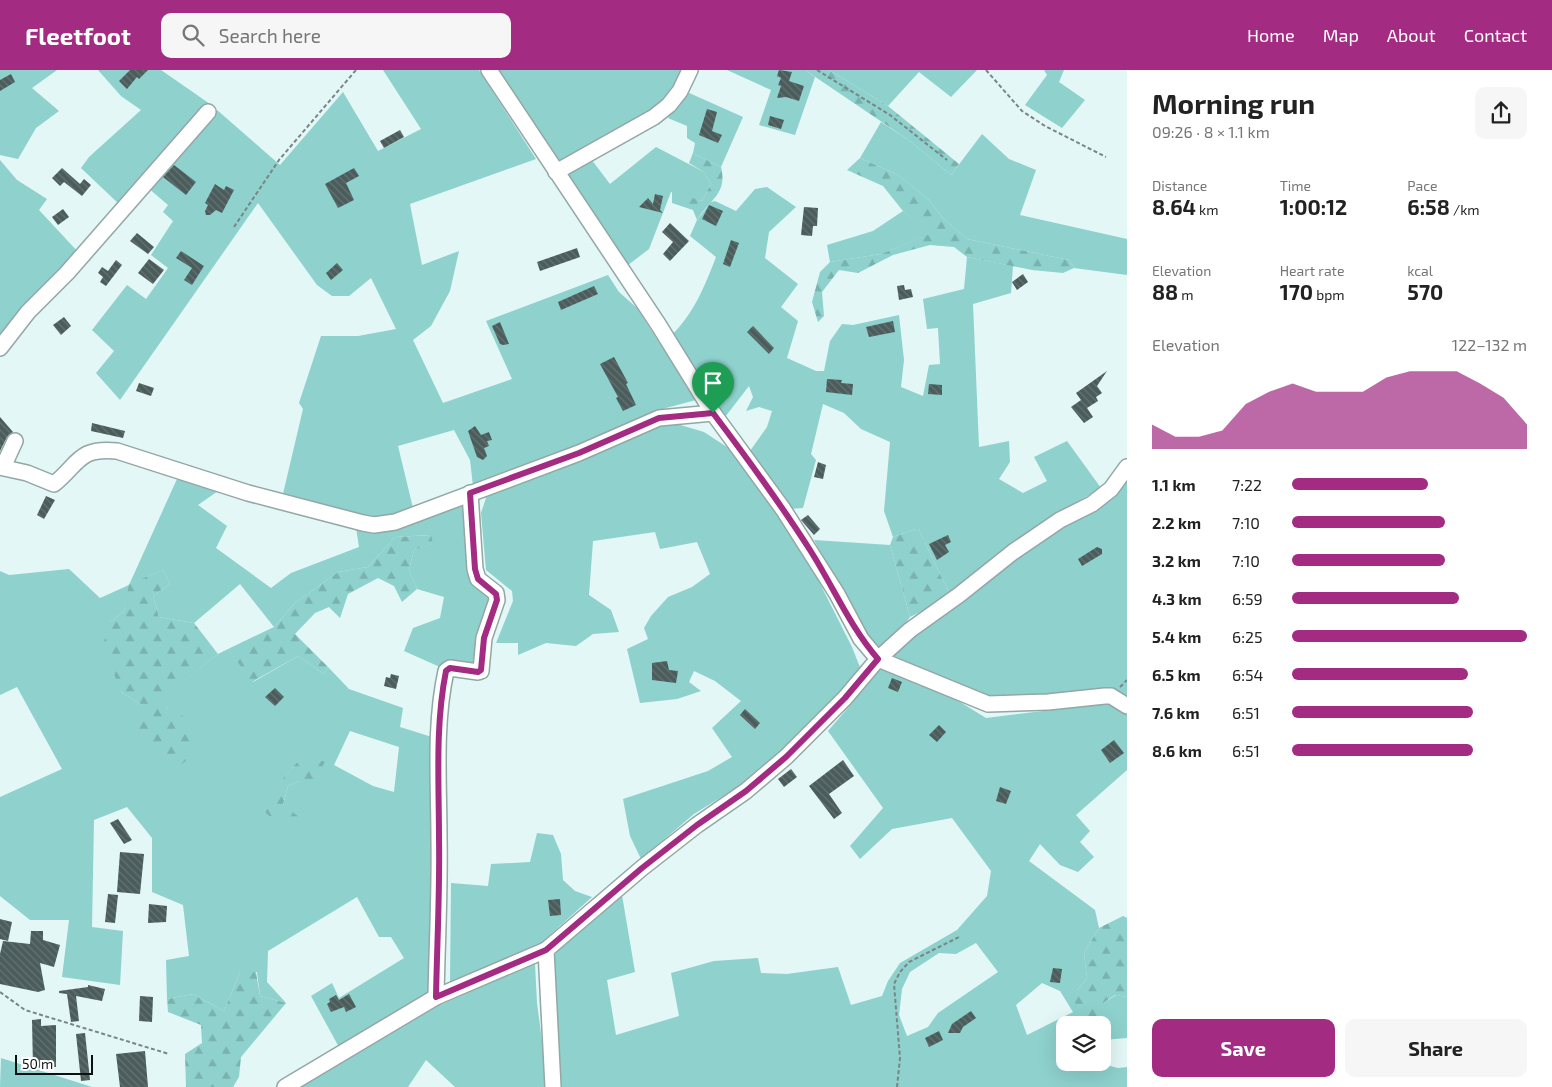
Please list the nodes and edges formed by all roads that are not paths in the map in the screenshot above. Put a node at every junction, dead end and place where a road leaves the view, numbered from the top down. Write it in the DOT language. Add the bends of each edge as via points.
graph roads {
  1 [pos="489,70"];
  2 [pos="690,70"];
  3 [pos="208,112"];
  4 [pos="556,172"];
  5 [pos="0,348"];
  6 [pos="713,413"];
  7 [pos="15,441"];
  8 [pos="2,467"];
  9 [pos="1127,467"];
  10 [pos="470,493"];
  11 [pos="878,659"];
  12 [pos="1127,706"];
  13 [pos="546,950"];
  14 [pos="436,997"];
  15 [pos="285,1087"];
  16 [pos="554,1087"];
  1 -- 4 [label="street"];
  2 -- 4 [label="street" via="680,91 654,117"];
  3 -- 5 [label="street" via="67,273 28,312"];
  4 -- 6 [label="street"];
  6 -- 10 [label="street" via="659,418 579,453"];
  6 -- 11 [label="street" via="783,509 837,594 861,639"];
  7 -- 8 [label="street"];
  8 -- 10 [label="street" via="54,484 81,456 117,451 239,491 374,525 395,522"];
  9 -- 11 [label="street" via="1110,489 1092,504 1060,520 1013,552 910,630"];
  10 -- 14 [label="street" via="475,569 478,579 496,594 497,600 484,638 481,670 450,668 446,671 443,685 437,763"];
  11 -- 12 [label="street" via="988,704 1111,696"];
  11 -- 13 [label="street" via="845,698 786,757 746,791 656,857"];
  13 -- 14 [label="street"];
  13 -- 16 [label="street"];
  14 -- 15 [label="street"];
}
